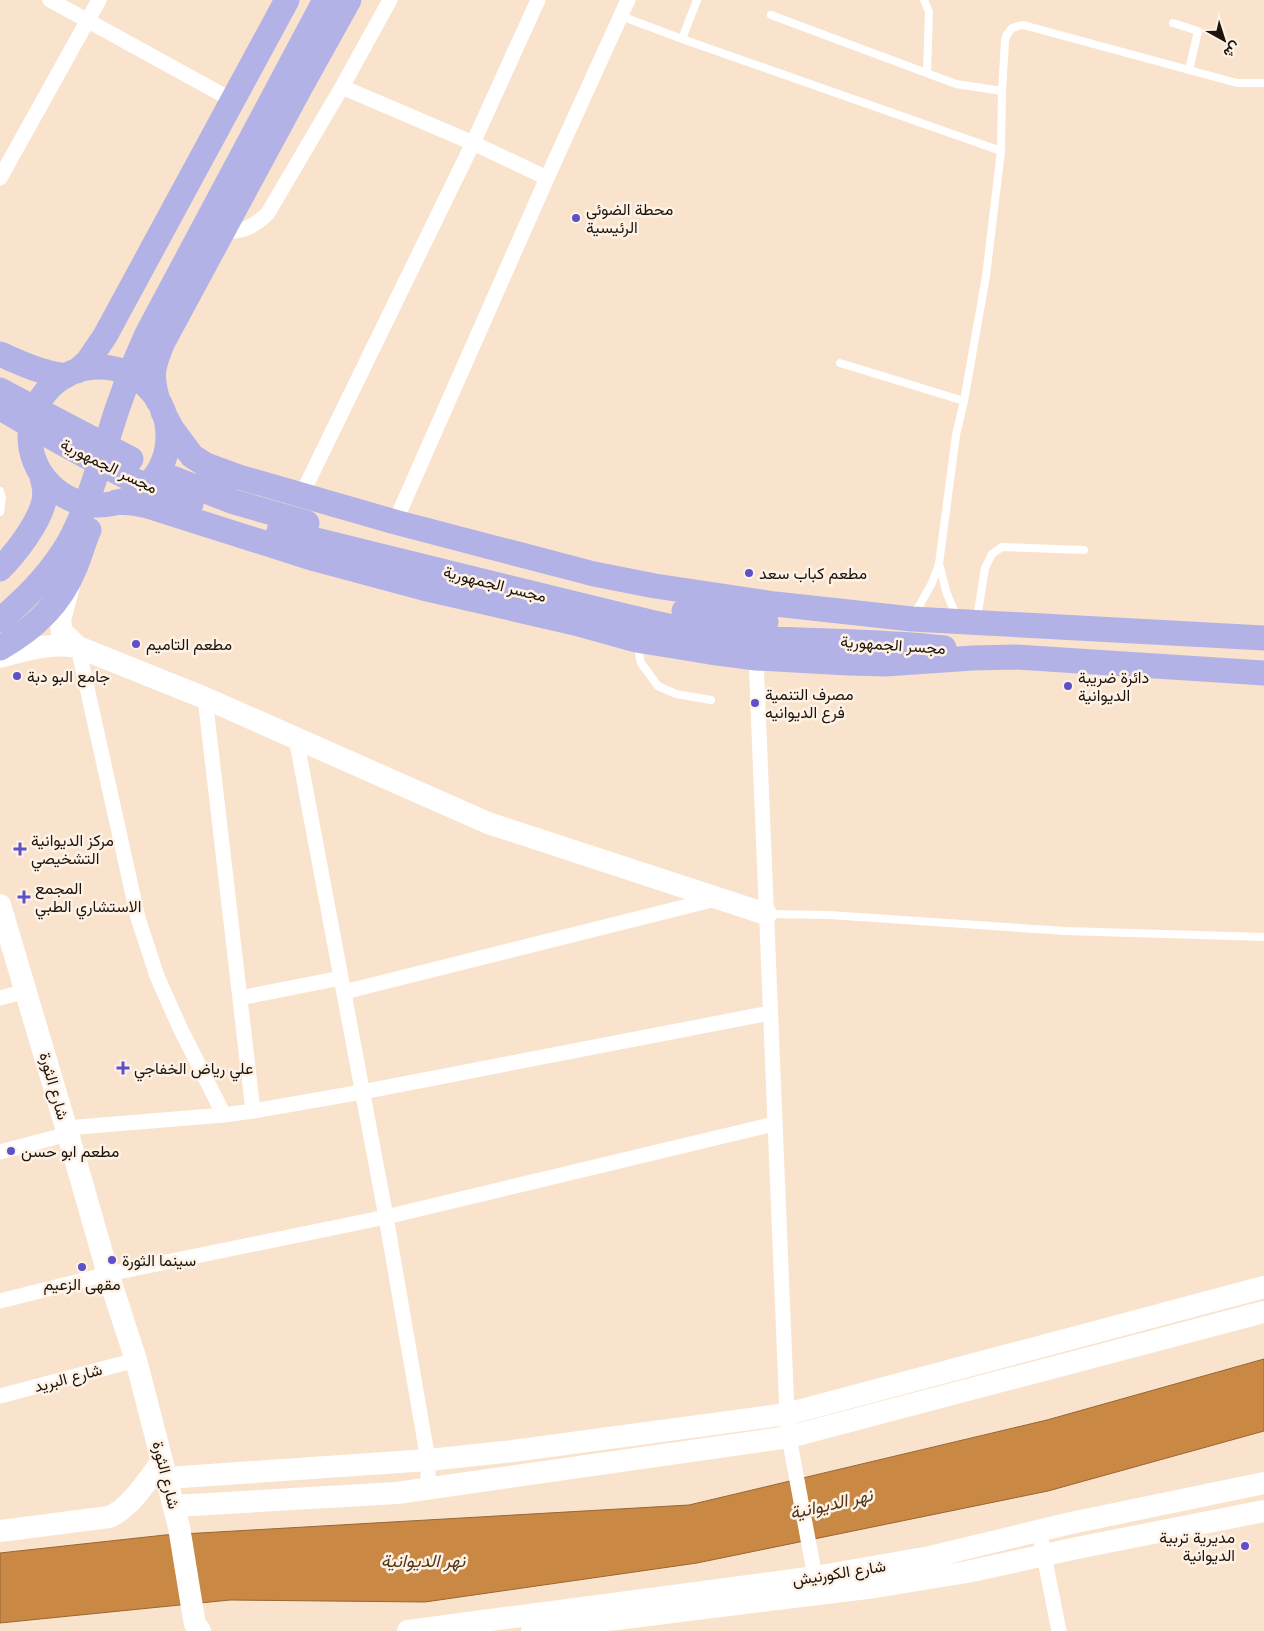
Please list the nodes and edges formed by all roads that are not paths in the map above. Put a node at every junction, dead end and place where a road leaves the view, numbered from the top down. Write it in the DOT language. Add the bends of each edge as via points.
graph roads {
  1 [pos="50,0"];
  2 [pos="100,0"];
  3 [pos="349,0"];
  4 [pos="390,0"];
  5 [pos="538,0"];
  6 [pos="628,0"];
  7 [pos="696,0"];
  8 [pos="924,0"];
  9 [pos="308,3"];
  10 [pos="771,15"];
  11 [pos="621,16"];
  12 [pos="88,20"];
  13 [pos="1174,23"];
  14 [pos="682,39"];
  15 [pos="1189,70"];
  16 [pos="927,73"];
  17 [pos="1264,83"];
  18 [pos="342,87"];
  19 [pos="1002,91"];
  20 [pos="232,100"];
  21 [pos="473,143"];
  22 [pos="1001,151"];
  23 [pos="0,178"];
  24 [pos="547,178"];
  25 [pos="223,231"];
  26 [pos="0,354"];
  27 [pos="840,363"];
  28 [pos="72,373"];
  29 [pos="0,390"];
  30 [pos="964,401"];
  31 [pos="161,406"];
  32 [pos="0,408"];
  33 [pos="0,426"];
  34 [pos="30,444"];
  35 [pos="41,474"];
  36 [pos="0,491"];
  37 [pos="301,496"];
  38 [pos="114,503"];
  39 [pos="0,512"];
  40 [pos="394,522"];
  41 [pos="1084,550"];
  42 [pos="939,564"];
  43 [pos="0,569"];
  44 [pos="75,570"];
  45 [pos="0,599"];
  46 [pos="912,619"];
  47 [pos="0,620"];
  48 [pos="974,623"];
  49 [pos="857,635"];
  50 [pos="1264,638"];
  51 [pos="636,640"];
  52 [pos="78,647"];
  53 [pos="1,650"];
  54 [pos="1016,657"];
  55 [pos="756,658"];
  56 [pos="1264,673"];
  57 [pos="205,698"];
  58 [pos="711,700"];
  59 [pos="296,738"];
  60 [pos="718,898"];
  61 [pos="766,914"];
  62 [pos="2,916"];
  63 [pos="1264,937"];
  64 [pos="343,985"];
  65 [pos="26,991"];
  66 [pos="0,998"];
  67 [pos="240,998"];
  68 [pos="770,1013"];
  69 [pos="362,1092"];
  70 [pos="253,1111"];
  71 [pos="224,1115"];
  72 [pos="774,1124"];
  73 [pos="67,1131"];
  74 [pos="0,1152"];
  75 [pos="386,1217"];
  76 [pos="108,1274"];
  77 [pos="1264,1287"];
  78 [pos="0,1301"];
  79 [pos="1264,1312"];
  80 [pos="136,1360"];
  81 [pos="0,1396"];
  82 [pos="787,1414"];
  83 [pos="789,1437"];
  84 [pos="428,1460"];
  85 [pos="165,1470"];
  86 [pos="1264,1483"];
  87 [pos="428,1489"];
  88 [pos="1264,1511"];
  89 [pos="176,1517"];
  90 [pos="1071,1523"];
  91 [pos="1039,1530"];
  92 [pos="0,1531"];
  93 [pos="1077,1548"];
  94 [pos="1045,1555"];
  95 [pos="815,1573"];
  96 [pos="635,1616"];
  97 [pos="607,1619"];
  98 [pos="196,1626"];
  99 [pos="408,1631"];
  100 [pos="532,1631"];
  101 [pos="1059,1631"];
  1 -- 12 [label="street"];
  2 -- 12 [label="street"];
  3 -- 25 [label="main road"];
  4 -- 18 [label="street"];
  5 -- 21 [label="street"];
  6 -- 11 [label="street"];
  7 -- 14 [label="lane"];
  8 -- 16 [label="lane" via="930,12"];
  9 -- 20 [label="main road"];
  9 -- 45 [label="main road" via="123,355 56,532 33,565"];
  9 -- 47 [label="main road" via="147,334 125,385 74,532 44,579"];
  10 -- 16 [label="lane"];
  11 -- 14 [label="lane"];
  11 -- 24 [label="street"];
  12 -- 20 [label="street"];
  12 -- 23 [label="street"];
  13 -- 15 [label="lane" via="1198,31"];
  14 -- 22 [label="lane"];
  15 -- 17 [label="lane" via="1237,84"];
  15 -- 19 [label="lane" via="1022,25 1012,28 1006,36"];
  16 -- 19 [label="lane" via="956,84"];
  18 -- 21 [label="street"];
  18 -- 25 [label="street" via="268,213 241,231"];
  19 -- 22 [label="lane"];
  20 -- 28 [label="main road" via="98,348"];
  21 -- 24 [label="street"];
  21 -- 37 [label="street"];
  22 -- 30 [label="lane" via="986,276"];
  24 -- 40 [label="street"];
  25 -- 31 [label="main road" via="156,357 152,374"];
  26 -- 28 [label="main road" via="42,371"];
  27 -- 30 [label="lane"];
  28 -- 31 [label="main road" via="100,367 123,372 143,383"];
  28 -- 34 [label="main road" via="52,386 40,400 32,421"];
  29 -- 49 [label="main road, مجسر الجمهورية" via="151,469 225,499 291,519 596,594 704,615"];
  30 -- 42 [label="lane" via="956,435"];
  31 -- 37 [label="main road" via="183,445 206,465"];
  31 -- 38 [label="main road" via="168,437 162,462 139,492"];
  32 -- 49 [label="main road, مجسر الجمهورية" via="135,481 191,504 274,530 692,631 726,636"];
  33 -- 34 [label="main road"];
  34 -- 35 [label="main road"];
  35 -- 38 [label="main road" via="57,491 77,501"];
  35 -- 43 [label="main road" via="45,487 44,501 37,518"];
  36 -- 39 [label="lane"];
  37 -- 40 [label="main road"];
  38 -- 44 [label="main road" via="101,510 93,521"];
  38 -- 51 [label="main road" via="148,506 316,559"];
  40 -- 46 [label="main road" via="594,574 655,586 775,604"];
  41 -- 48 [label="lane" via="1002,547 992,554 985,568"];
  42 -- 46 [label="lane"];
  42 -- 48 [label="lane" via="947,594"];
  44 -- 52 [label="main road" via="60,620 62,632"];
  44 -- 53 [label="main road" via="55,603"];
  46 -- 48 [label="main road"];
  48 -- 49 [label="main road, مجسر الجمهورية"];
  48 -- 50 [label="main road"];
  49 -- 54 [label="main road, مجسر الجمهورية" via="896,643"];
  51 -- 55 [label="main road"];
  51 -- 58 [label="lane" via="641,663 658,686 676,694"];
  52 -- 53 [label="main road" via="64,644"];
  52 -- 57 [label="main road"];
  52 -- 71 [label="street" via="138,918 157,976"];
  54 -- 55 [label="main road" via="885,664"];
  54 -- 56 [label="main road"];
  55 -- 61 [label="street"];
  57 -- 59 [label="main road"];
  57 -- 67 [label="street"];
  59 -- 60 [label="main road" via="488,823"];
  59 -- 64 [label="street"];
  60 -- 61 [label="main road"];
  60 -- 64 [label="street"];
  61 -- 63 [label="lane" via="829,915 1065,932"];
  61 -- 68 [label="street"];
  62 -- 65 [label="main road, شارع الثورة"];
  64 -- 67 [label="street"];
  64 -- 69 [label="street"];
  65 -- 66 [label="street"];
  65 -- 73 [label="main road, شارع الثورة"];
  67 -- 70 [label="street"];
  68 -- 69 [label="street"];
  68 -- 72 [label="street"];
  69 -- 70 [label="street"];
  69 -- 75 [label="street"];
  70 -- 71 [label="street"];
  71 -- 73 [label="street"];
  72 -- 75 [label="street"];
  72 -- 82 [label="street"];
  73 -- 74 [label="street"];
  73 -- 76 [label="main road, شارع الثورة"];
  75 -- 76 [label="street"];
  75 -- 84 [label="street"];
  76 -- 78 [label="street"];
  76 -- 80 [label="main road, شارع الثورة"];
  77 -- 82 [label="main road"];
  79 -- 83 [label="main road"];
  80 -- 81 [label="street, شارع البريد"];
  80 -- 85 [label="main road, شارع الثورة"];
  82 -- 83 [label="street"];
  82 -- 84 [label="main road"];
  83 -- 87 [label="main road"];
  83 -- 95 [label="street"];
  84 -- 85 [label="main road"];
  84 -- 87 [label="street"];
  85 -- 89 [label="main road, شارع الثورة"];
  85 -- 92 [label="main road" via="118,1514 110,1517"];
  86 -- 90 [label="main road, شارع الكورنيش"];
  87 -- 89 [label="main road"];
  88 -- 93 [label="main road, شارع الكورنيش"];
  89 -- 98 [label="main road, شارع الثورة"];
  90 -- 91 [label="main road, شارع الكورنيش"];
  90 -- 93 [label="main road" via="1064,1529 1062,1540 1065,1545"];
  91 -- 94 [label="street"];
  91 -- 95 [label="main road, شارع الكورنيش" via="930,1557"];
  93 -- 94 [label="main road, شارع الكورنيش"];
  94 -- 96 [label="main road, شارع الكورنيش" via="875,1587"];
  94 -- 101 [label="street"];
  95 -- 96 [label="main road, شارع الكورنيش"];
  96 -- 97 [label="main road, شارع الكورنيش"];
  97 -- 99 [label="main road, شارع الكورنيش"];
  97 -- 100 [label="main road, شارع الكورنيش"];
}
